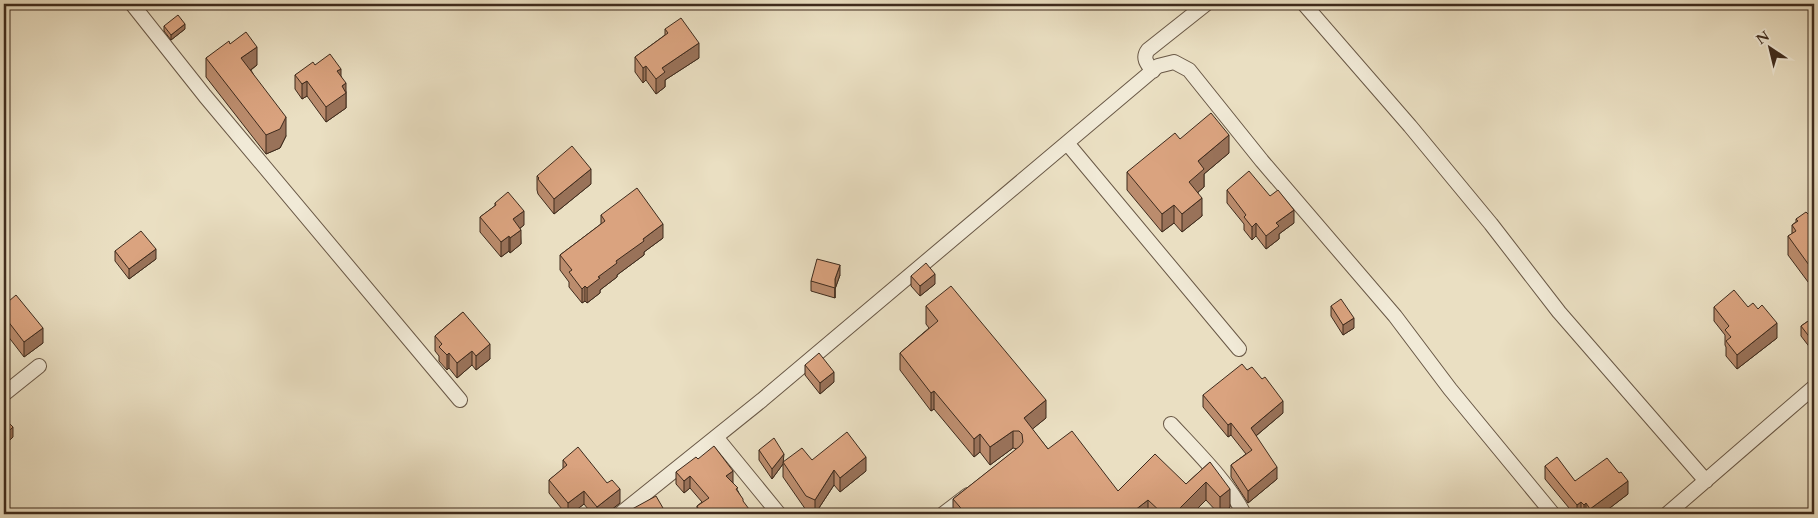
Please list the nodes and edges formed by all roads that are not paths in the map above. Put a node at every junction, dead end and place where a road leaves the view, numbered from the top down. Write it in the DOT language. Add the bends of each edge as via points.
graph roads {
  1 [pos="132,4"];
  2 [pos="1206,4"];
  3 [pos="1304,4"];
  4 [pos="1153,71"];
  5 [pos="1067,143"];
  6 [pos="1239,349"];
  7 [pos="39,366"];
  8 [pos="1814,387"];
  9 [pos="4,394"];
  10 [pos="460,400"];
  11 [pos="1171,424"];
  12 [pos="716,437"];
  13 [pos="1706,481"];
  14 [pos="979,486"];
  15 [pos="620,514"];
  16 [pos="779,514"];
  17 [pos="942,514"];
  18 [pos="1244,514"];
  19 [pos="1553,514"];
  20 [pos="1667,514"];
  1 -- 10 [label="street"];
  2 -- 4 [label="street" via="1148,50 1145,58"];
  3 -- 13 [label="street" via="1410,126 1559,312"];
  4 -- 5 [label="street"];
  4 -- 19 [label="street" via="1174,62 1189,70 1395,316"];
  5 -- 6 [label="street"];
  5 -- 12 [label="street"];
  7 -- 9 [label="street"];
  8 -- 13 [label="street"];
  11 -- 18 [label="street" via="1215,473"];
  12 -- 15 [label="street"];
  12 -- 16 [label="street"];
  13 -- 20 [label="street"];
  14 -- 17 [label="street"];
}
